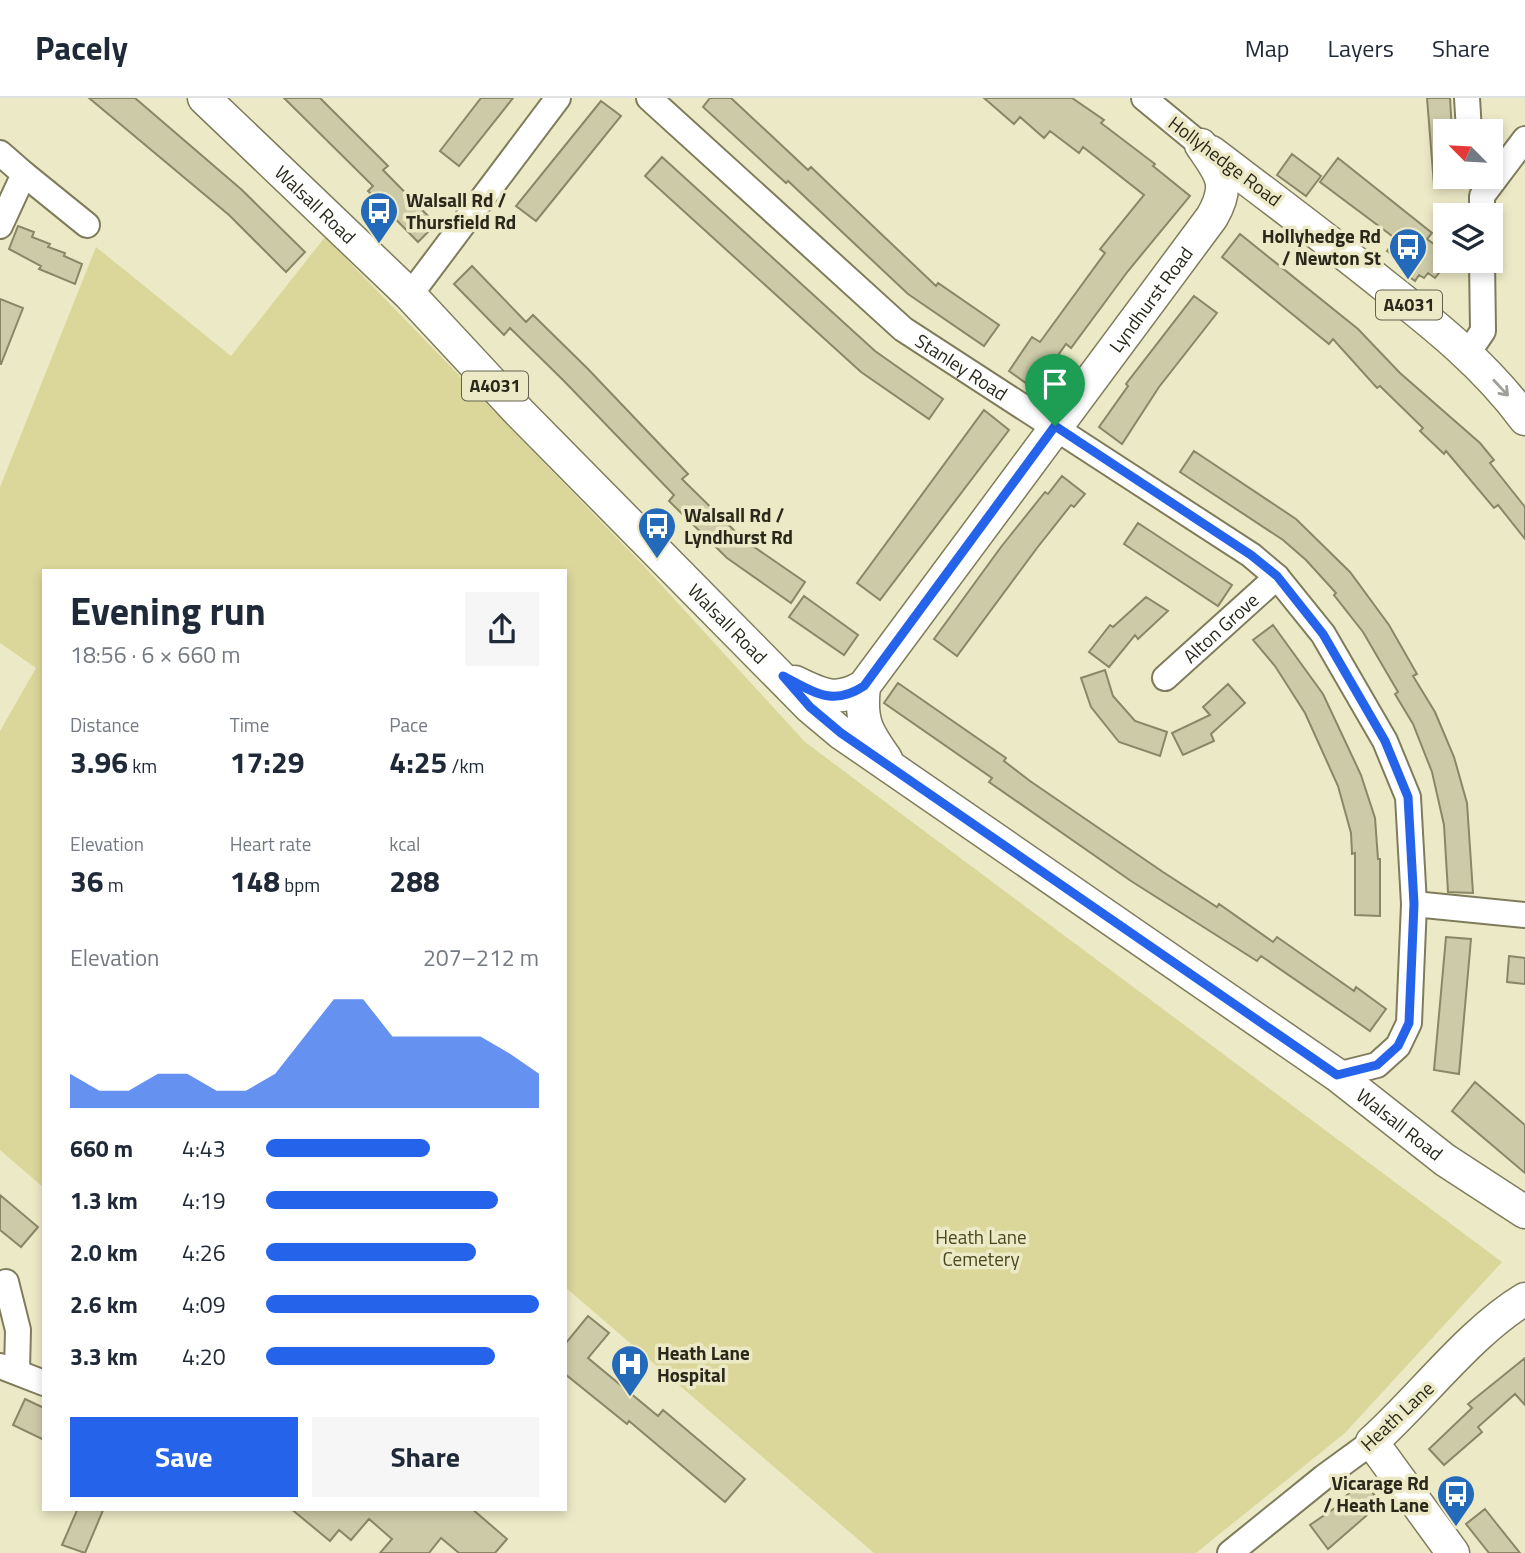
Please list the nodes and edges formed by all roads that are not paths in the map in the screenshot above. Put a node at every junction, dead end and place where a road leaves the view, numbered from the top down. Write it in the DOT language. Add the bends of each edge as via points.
graph roads {
  1 [pos="204,98"];
  2 [pos="558,98"];
  3 [pos="649,98"];
  4 [pos="1144,98"];
  5 [pos="1467,98"];
  6 [pos="1468,119"];
  7 [pos="1525,139"];
  8 [pos="1201,145"];
  9 [pos="0,153"];
  10 [pos="24,174"];
  11 [pos="1480,196"];
  12 [pos="1280,202"];
  13 [pos="1212,217"];
  14 [pos="87,225"];
  15 [pos="0,226"];
  16 [pos="1482,273"];
  17 [pos="410,295"];
  18 [pos="1468,353"];
  19 [pos="1525,419"];
  20 [pos="1055,426"];
  21 [pos="1277,576"];
  22 [pos="783,676"];
  23 [pos="1165,678"];
  24 [pos="864,686"];
  25 [pos="895,772"];
  26 [pos="1414,904"];
  27 [pos="1525,915"];
  28 [pos="1337,1075"];
  29 [pos="1445,1160"];
  30 [pos="1525,1212"];
  31 [pos="1525,1236"];
  32 [pos="6,1282"];
  33 [pos="1525,1282"];
  34 [pos="1516,1304"];
  35 [pos="9,1368"];
  36 [pos="42,1382"];
  37 [pos="1372,1442"];
  38 [pos="1230,1553"];
  39 [pos="1453,1553"];
  1 -- 17 [label="main road, Walsall Road / A4031"];
  2 -- 17 [label="street"];
  3 -- 20 [label="street, Stanley Road" via="903,328"];
  4 -- 8 [label="street, Hollyhedge Road"];
  5 -- 6 [label="street"];
  7 -- 11 [label="street"];
  8 -- 12 [label="main road, Hollyhedge Road / A4031"];
  8 -- 13 [label="main road, Lyndhurst Road" via="1223,180 1223,199"];
  9 -- 10 [label="street"];
  10 -- 14 [label="street"];
  10 -- 15 [label="street"];
  12 -- 13 [label="main road, Lyndhurst Road" via="1244,199"];
  12 -- 18 [label="main road, Hollyhedge Road / A4031"];
  13 -- 20 [label="main road, Lyndhurst Road"];
  16 -- 18 [label="street" via="1482,331"];
  17 -- 22 [label="main road, Walsall Road / A4031" via="519,412"];
  18 -- 19 [label="main road, Hollyhedge Road / A4031, one-way"];
  20 -- 21 [label="street, Stanley Road"];
  20 -- 24 [label="main road, Lyndhurst Road"];
  21 -- 23 [label="street, Alton Grove"];
  21 -- 26 [label="street, Stanley Road" via="1323,634 1385,741 1408,797"];
  22 -- 24 [label="main road, A4031" via="824,696 842,697"];
  22 -- 25 [label="main road, Walsall Road / A4031" via="810,707"];
  24 -- 25 [label="main road, A4031" via="861,715"];
  25 -- 28 [label="main road, Walsall Road / A4031"];
  26 -- 27 [label="street"];
  26 -- 28 [label="street, Stanley Road" via="1409,1023 1398,1046 1377,1065"];
  28 -- 29 [label="main road, Walsall Road / A4031"];
  29 -- 30 [label="main road, Walsall Road / A4031"];
  29 -- 31 [label="main road"];
  32 -- 35 [label="street" via="18,1330"];
  33 -- 34 [label="main road, Heath Lane"];
  34 -- 37 [label="main road, Heath Lane"];
  35 -- 36 [label="street"];
  37 -- 38 [label="street, Heath Lane"];
  37 -- 39 [label="main road"];
}
